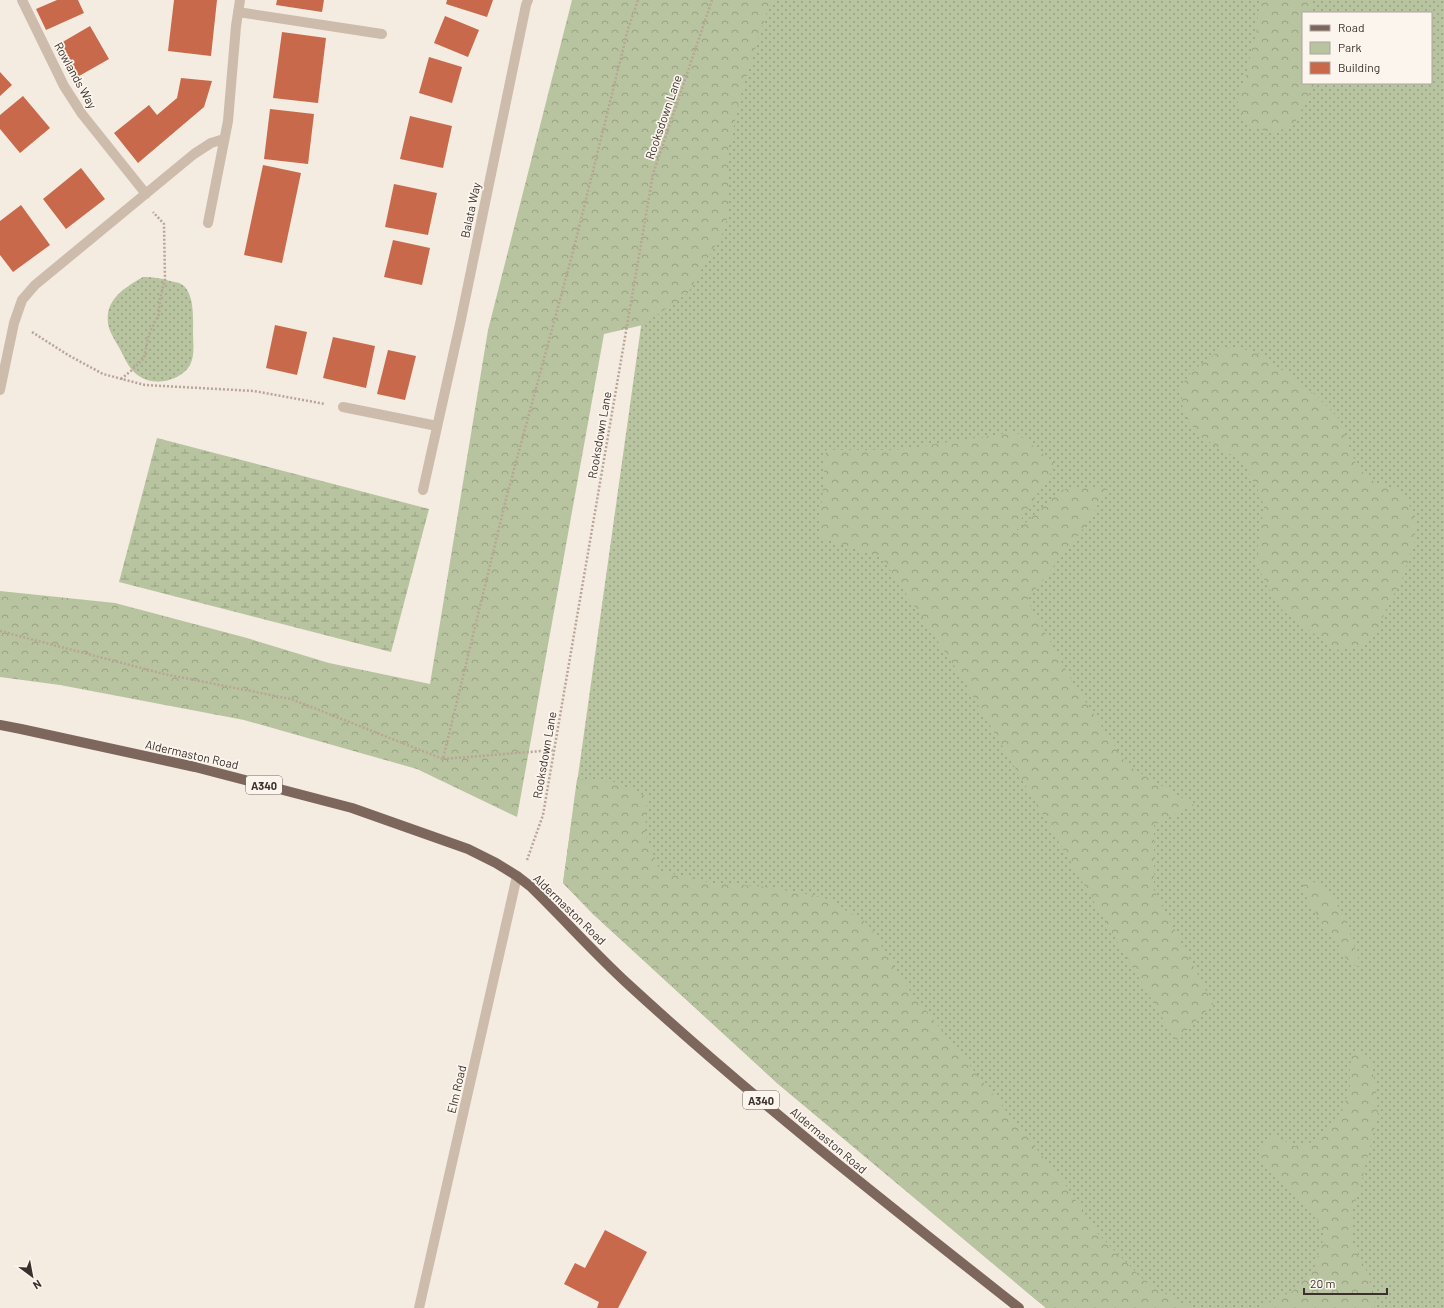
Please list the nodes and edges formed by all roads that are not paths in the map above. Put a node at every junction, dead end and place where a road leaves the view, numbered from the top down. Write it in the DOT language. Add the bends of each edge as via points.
graph roads {
  1 [pos="22,0"];
  2 [pos="240,0"];
  3 [pos="528,0"];
  4 [pos="238,12"];
  5 [pos="382,34"];
  6 [pos="224,139"];
  7 [pos="144,196"];
  8 [pos="208,223"];
  9 [pos="4,343"];
  10 [pos="0,390"];
  11 [pos="343,407"];
  12 [pos="437,426"];
  13 [pos="422,490"];
  14 [pos="0,725"];
  15 [pos="517,876"];
  16 [pos="419,1308"];
  17 [pos="1019,1308"];
  1 -- 7 [label="street, Rowlands Way" via="64,86"];
  2 -- 4 [label="street"];
  3 -- 12 [label="street, Balata Way"];
  4 -- 5 [label="street"];
  4 -- 6 [label="street" via="228,121"];
  6 -- 7 [label="street" via="211,143 194,154"];
  6 -- 8 [label="street"];
  7 -- 9 [label="street" via="35,285 22,300"];
  9 -- 10 [label="street"];
  11 -- 12 [label="street"];
  12 -- 13 [label="street, Balata Way"];
  14 -- 15 [label="main road, Aldermaston Road / A340" via="195,768 352,808 468,849"];
  15 -- 16 [label="street, Elm Road"];
  15 -- 17 [label="main road, Aldermaston Road / A340" via="627,983 724,1069 842,1168"];
}
